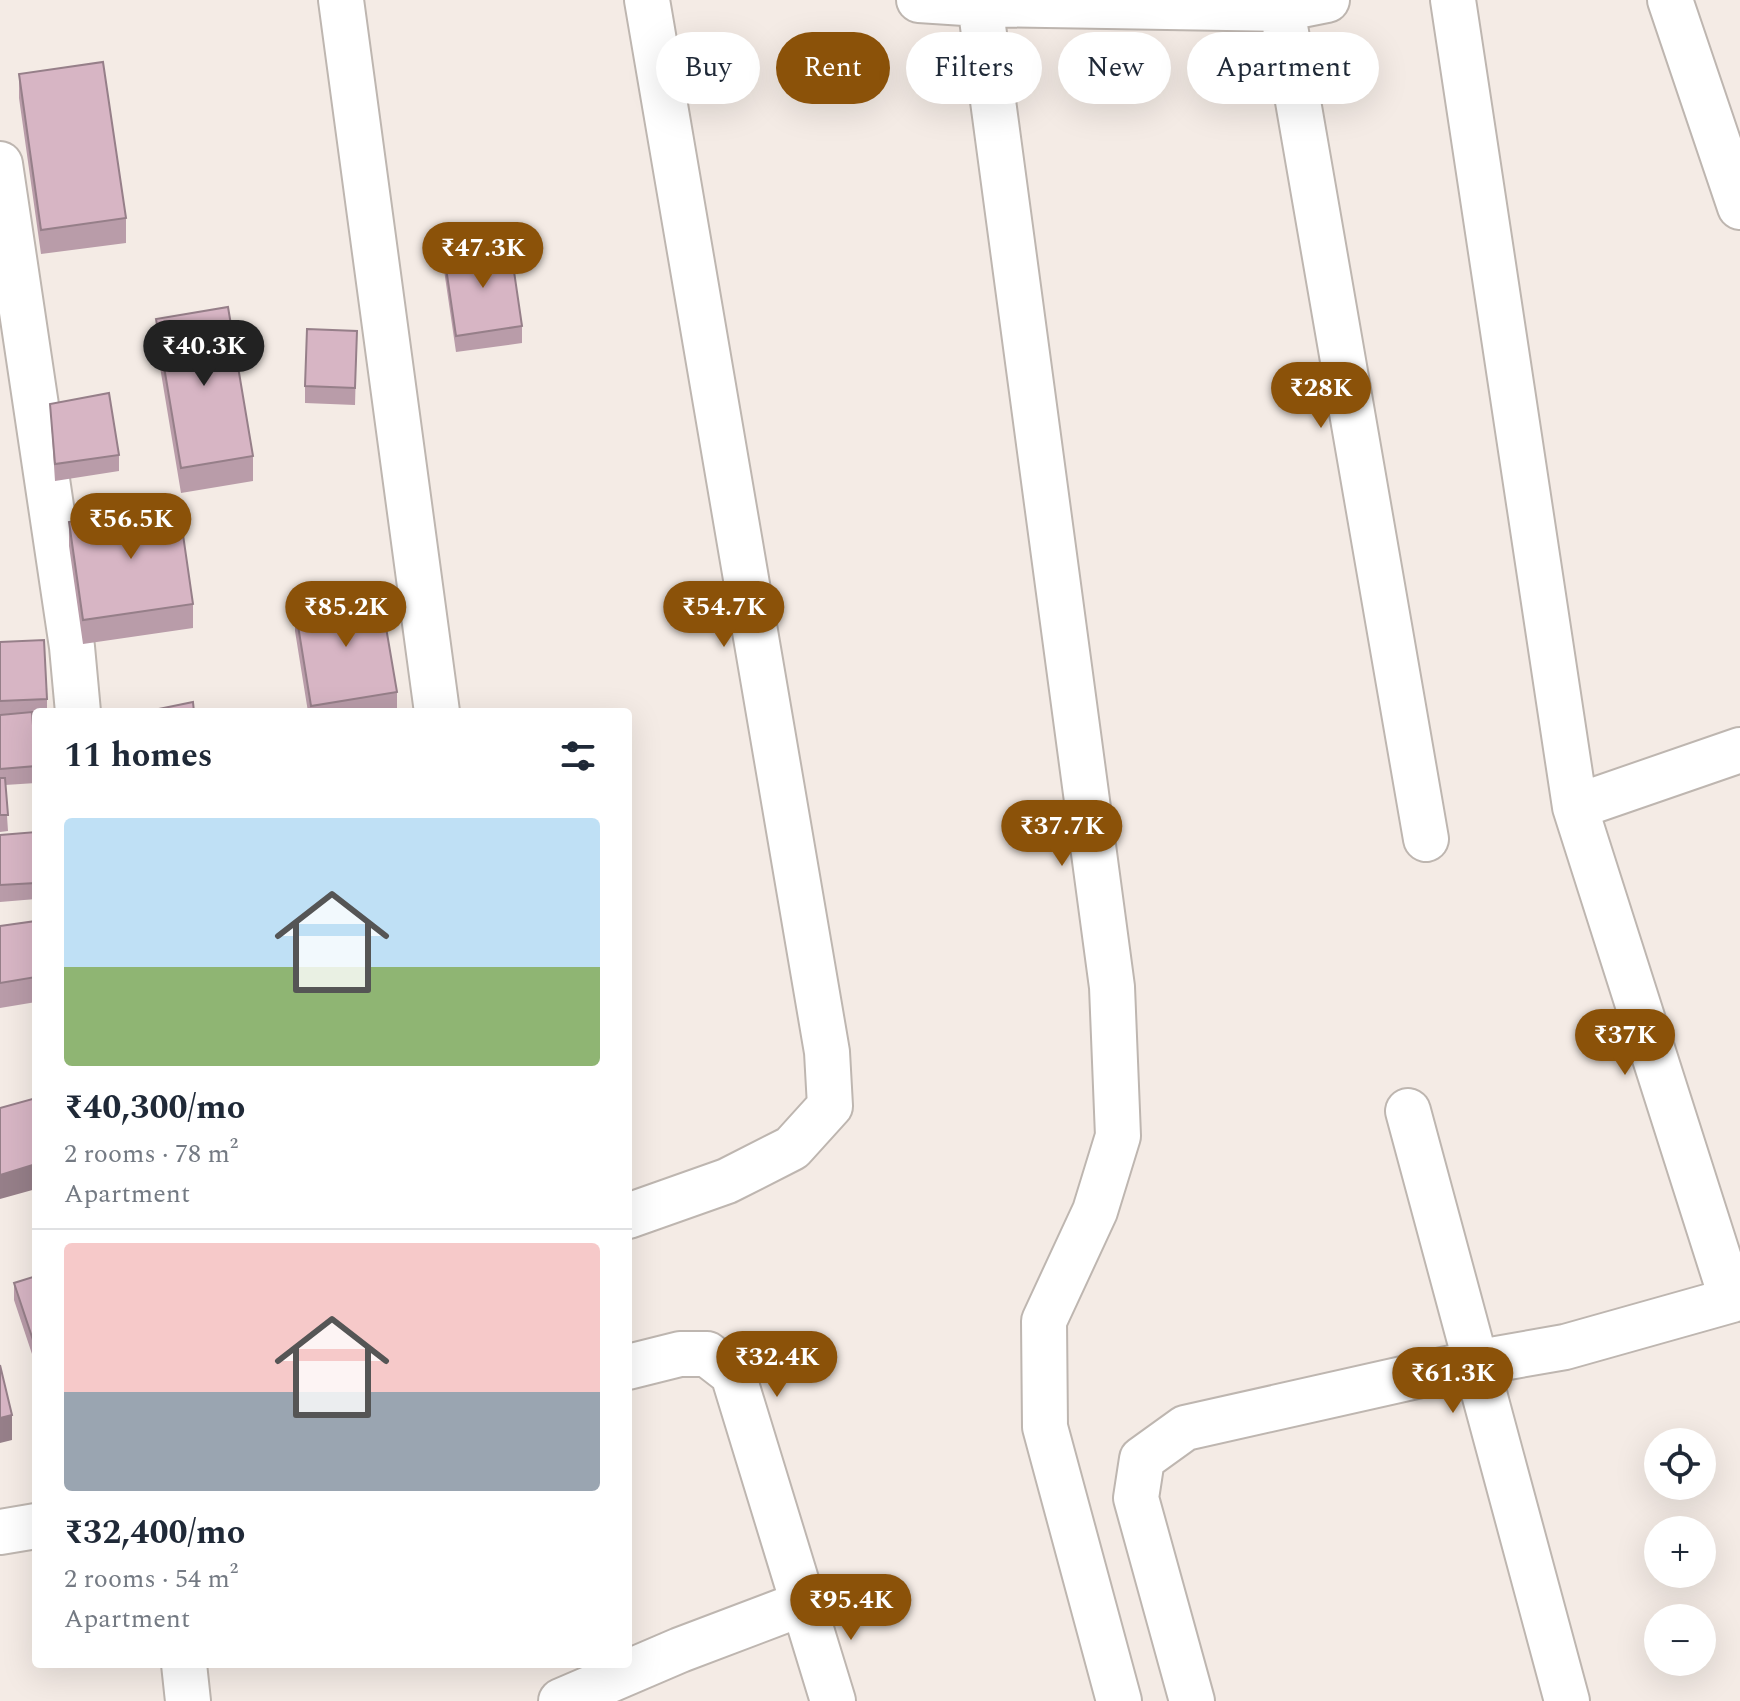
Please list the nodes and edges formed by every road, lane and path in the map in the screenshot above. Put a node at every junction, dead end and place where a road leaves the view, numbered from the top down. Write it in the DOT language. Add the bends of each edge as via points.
graph roads {
  1 [pos="341,0"];
  2 [pos="647,0"];
  3 [pos="919,0"];
  4 [pos="1327,0"];
  5 [pos="1453,0"];
  6 [pos="1670,0"];
  7 [pos="980,4"];
  8 [pos="1282,9"];
  9 [pos="0,164"];
  10 [pos="1740,207"];
  11 [pos="78,708"];
  12 [pos="436,708"];
  13 [pos="1740,750"];
  14 [pos="1575,807"];
  15 [pos="1426,839"];
  16 [pos="1408,1111"];
  17 [pos="632,1215"];
  18 [pos="1737,1304"];
  19 [pos="1474,1363"];
  20 [pos="632,1366"];
  21 [pos="32,1527"];
  22 [pos="0,1532"];
  23 [pos="804,1603"];
  24 [pos="184,1668"];
  25 [pos="188,1701"];
  26 [pos="561,1701"];
  27 [pos="833,1701"];
  28 [pos="1119,1701"];
  29 [pos="1192,1701"];
  30 [pos="1567,1701"];
  1 -- 12 [label="street"];
  2 -- 17 [label="street" via="825,1037 830,1106 792,1148 727,1181"];
  3 -- 7 [label="street"];
  4 -- 8 [label="street"];
  5 -- 14 [label="street"];
  6 -- 10 [label="street"];
  7 -- 8 [label="street"];
  7 -- 28 [label="street" via="1112,987 1118,1136 1095,1211 1044,1321 1045,1427"];
  8 -- 15 [label="street"];
  9 -- 11 [label="street"];
  13 -- 14 [label="street"];
  14 -- 18 [label="street"];
  16 -- 19 [label="street"];
  18 -- 19 [label="street" via="1565,1347"];
  19 -- 29 [label="street" via="1185,1428 1142,1459 1136,1498"];
  19 -- 30 [label="street"];
  20 -- 23 [label="street" via="680,1354 707,1354 733,1374"];
  21 -- 22 [label="street"];
  23 -- 26 [label="street"];
  23 -- 27 [label="street"];
  24 -- 25 [label="street"];
}
